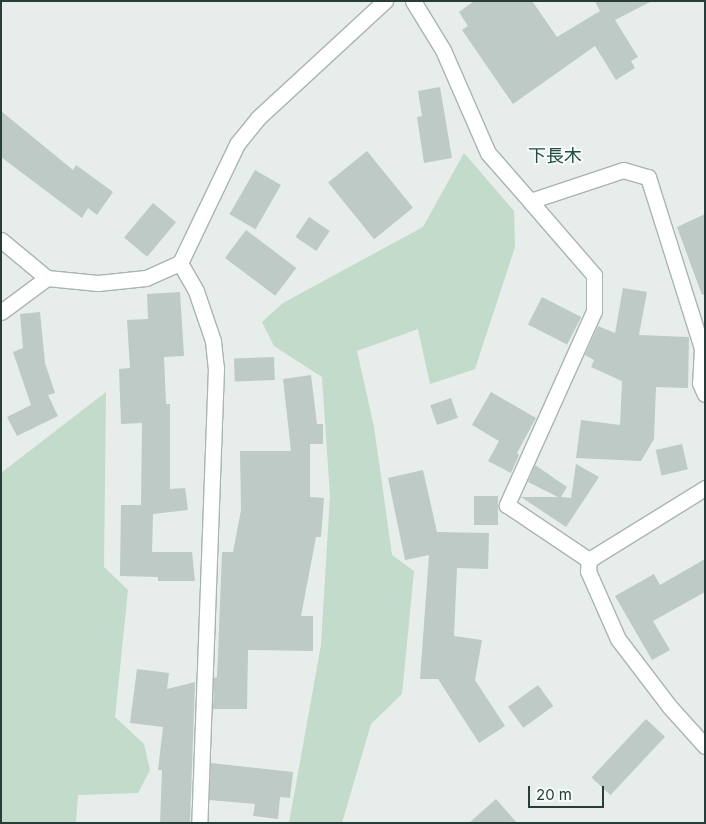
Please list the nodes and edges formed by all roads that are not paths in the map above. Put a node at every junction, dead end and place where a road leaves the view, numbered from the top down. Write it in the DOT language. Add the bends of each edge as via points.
graph roads {
  1 [pos="385,1"];
  2 [pos="413,1"];
  3 [pos="530,201"];
  4 [pos="1,240"];
  5 [pos="180,263"];
  6 [pos="47,278"];
  7 [pos="1,312"];
  8 [pos="703,347"];
  9 [pos="705,394"];
  10 [pos="705,488"];
  11 [pos="589,560"];
  12 [pos="705,746"];
  13 [pos="199,823"];
  1 -- 5 [label="street" via="258,118 237,144"];
  2 -- 3 [label="street" via="443,50 488,153"];
  3 -- 8 [label="street" via="623,170 648,177"];
  3 -- 11 [label="street" via="594,275 594,311 507,505"];
  4 -- 6 [label="street"];
  5 -- 6 [label="street" via="146,278 98,283"];
  5 -- 13 [label="street" via="196,291 212,341 216,368"];
  6 -- 7 [label="street"];
  8 -- 9 [label="street" via="700,383"];
  10 -- 11 [label="street"];
  11 -- 12 [label="street" via="588,571 618,639 669,706"];
}
